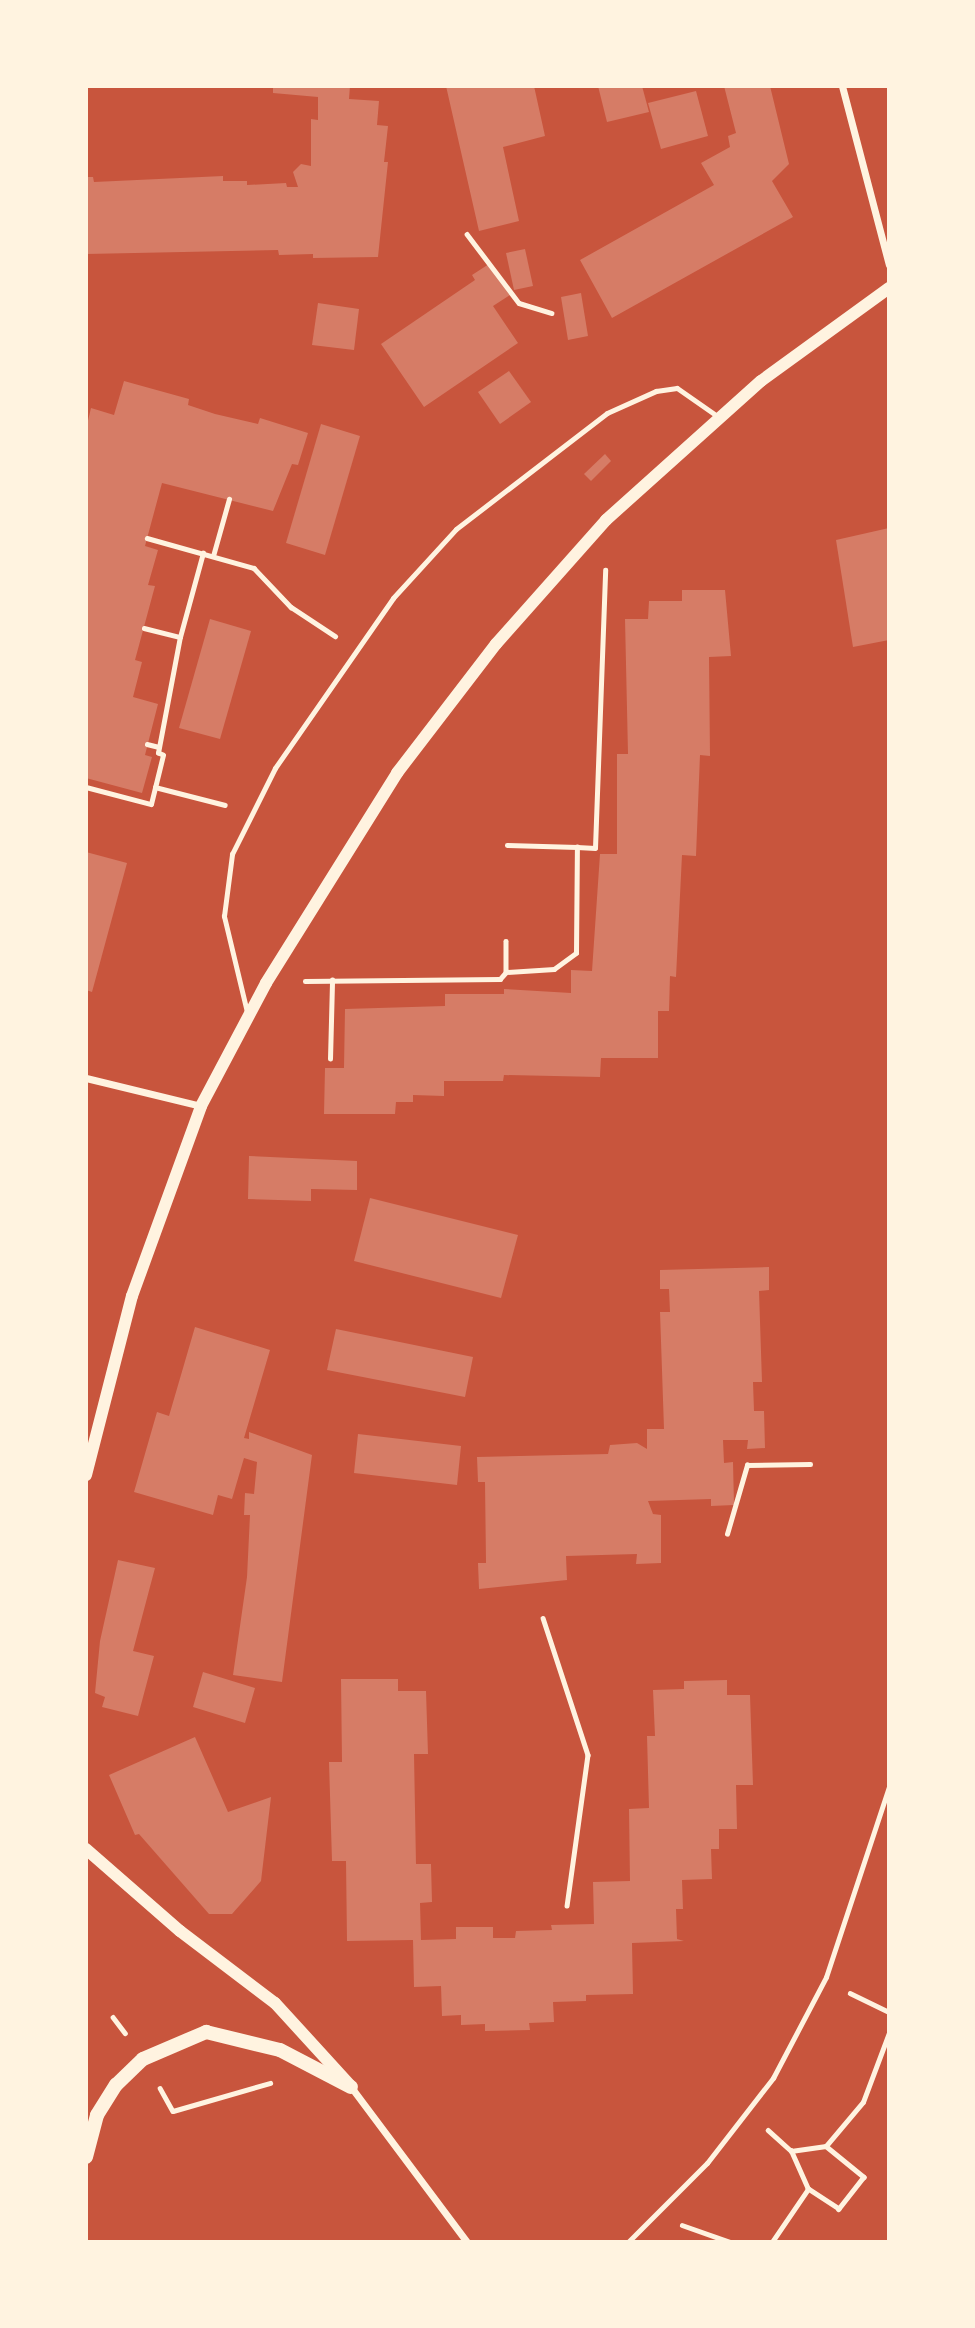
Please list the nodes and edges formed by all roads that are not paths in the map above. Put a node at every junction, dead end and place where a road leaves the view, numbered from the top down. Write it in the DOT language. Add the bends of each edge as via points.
graph roads {
  1 [pos="842,86"];
  2 [pos="889,265"];
  3 [pos="889,288"];
  4 [pos="720,418"];
  5 [pos="248,1016"];
  6 [pos="86,1078"];
  7 [pos="201,1106"];
  8 [pos="86,1475"];
  9 [pos="889,1786"];
  10 [pos="86,1849"];
  11 [pos="351,2087"];
  12 [pos="86,2157"];
  13 [pos="467,2242"];
  14 [pos="628,2242"];
  1 -- 2 [label="street"];
  3 -- 4 [label="street" via="804,346"];
  4 -- 5 [label="street" via="606,520 496,644 397,773"];
  4 -- 5 [label="lane" via="677,388 656,391 607,413 456,529 393,598 275,768 232,854 224,916"];
  5 -- 7 [label="street"];
  6 -- 7 [label="street"];
  7 -- 8 [label="street" via="132,1296"];
  9 -- 14 [label="lane" via="826,1977 773,2078 707,2163"];
  10 -- 11 [label="street" via="180,1931 275,2003"];
  11 -- 12 [label="main road" via="280,2050 206,2032 143,2059 116,2085 97,2115"];
  11 -- 13 [label="street"];
}
